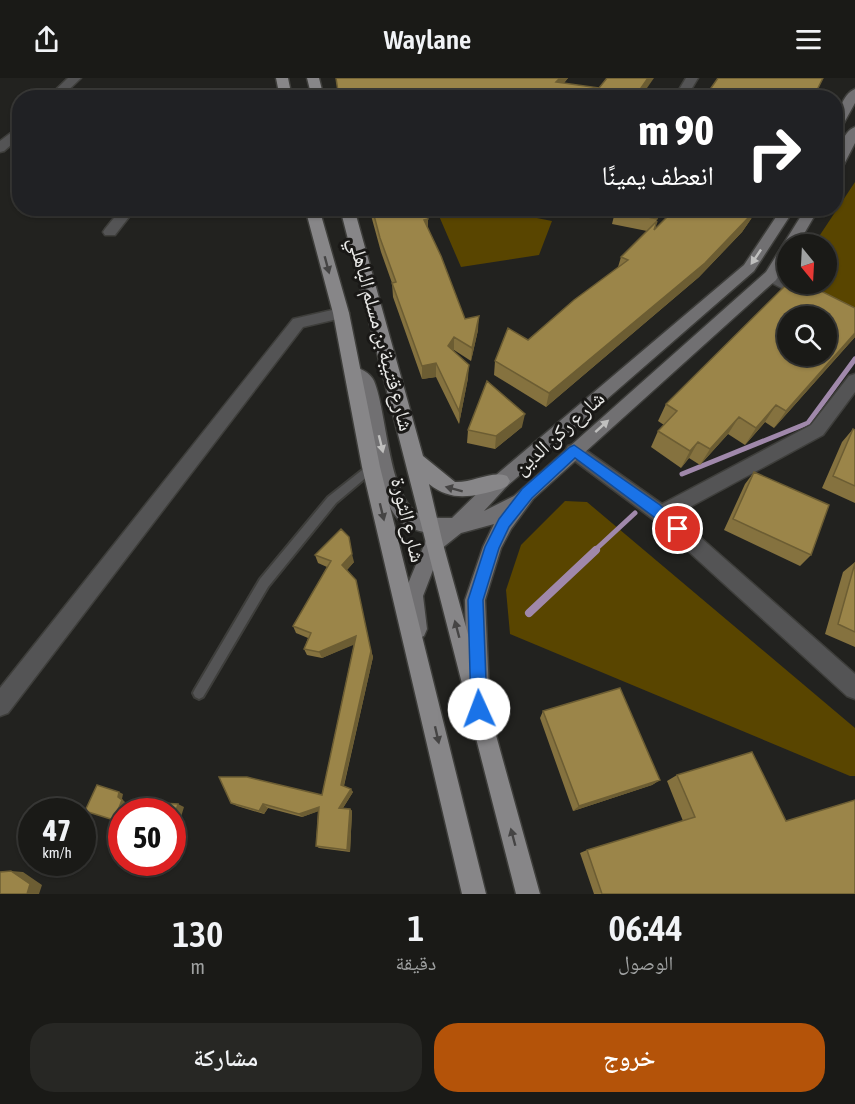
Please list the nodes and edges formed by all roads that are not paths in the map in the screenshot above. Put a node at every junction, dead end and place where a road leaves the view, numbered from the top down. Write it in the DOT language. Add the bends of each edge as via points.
graph roads {
  1 [pos="75,78"];
  2 [pos="62,90"];
  3 [pos="855,92"];
  4 [pos="843,114"];
  5 [pos="855,131"];
  6 [pos="12,137"];
  7 [pos="0,148"];
  8 [pos="843,154"];
  9 [pos="123,216"];
  10 [pos="314,216"];
  11 [pos="349,216"];
  12 [pos="784,216"];
  13 [pos="808,216"];
  14 [pos="110,232"];
  15 [pos="796,234"];
  16 [pos="777,266"];
  17 [pos="771,276"];
  18 [pos="823,303"];
  19 [pos="340,313"];
  20 [pos="353,372"];
  21 [pos="855,380"];
  22 [pos="574,451"];
  23 [pos="415,460"];
  24 [pos="371,467"];
  25 [pos="501,482"];
  26 [pos="527,494"];
  27 [pos="652,507"];
  28 [pos="455,526"];
  29 [pos="432,535"];
  30 [pos="423,678"];
  31 [pos="855,688"];
  32 [pos="199,693"];
  33 [pos="0,705"];
  34 [pos="479,709"];
  35 [pos="474,894"];
  36 [pos="528,894"];
  1 -- 2 [label="street"];
  3 -- 4 [label="main road"];
  5 -- 8 [label="main road"];
  6 -- 7 [label="street"];
  9 -- 14 [label="street"];
  10 -- 19 [label="main road, شارع قتيبة بن مسلم الباهلي, one-way"];
  11 -- 23 [label="main road, شارع قتيبة بن مسلم الباهلي"];
  12 -- 25 [label="main road, شارع ركن الدين, one-way" via="748,268"];
  13 -- 15 [label="main road"];
  16 -- 17 [label="main road, شارع ركن الدين"];
  17 -- 18 [label="street"];
  22 -- 17 [label="main road, شارع ركن الدين, one-way"];
  19 -- 20 [label="main road, شارع قتيبة بن مسلم الباهلي"];
  19 -- 33 [label="street" via="298,323"];
  20 -- 24 [label="main road, شارع الثورة"];
  20 -- 29 [label="main road, one-way" via="366,382 392,490 404,513"];
  21 -- 27 [label="street" via="817,430"];
  22 -- 26 [label="main road, شارع ركن الدين"];
  22 -- 27 [label="street"];
  25 -- 23 [label="main road, one-way" via="464,491 451,489"];
  23 -- 29 [label="main road, شارع الثورة"];
  24 -- 30 [label="main road, شارع الثورة, one-way"];
  24 -- 32 [label="lane" via="332,500 264,583"];
  25 -- 28 [label="main road, شارع ركن الدين"];
  26 -- 28 [label="main road" via="483,521"];
  26 -- 34 [label="main road, شارع ركن الدين" via="504,523 492,547 475,600"];
  27 -- 31 [label="street"];
  28 -- 29 [label="main road, شارع ركن الدين"];
  29 -- 30 [label="main road" via="413,596"];
  34 -- 29 [label="main road, one-way"];
  30 -- 35 [label="main road, one-way"];
  36 -- 34 [label="main road, one-way"];
}
